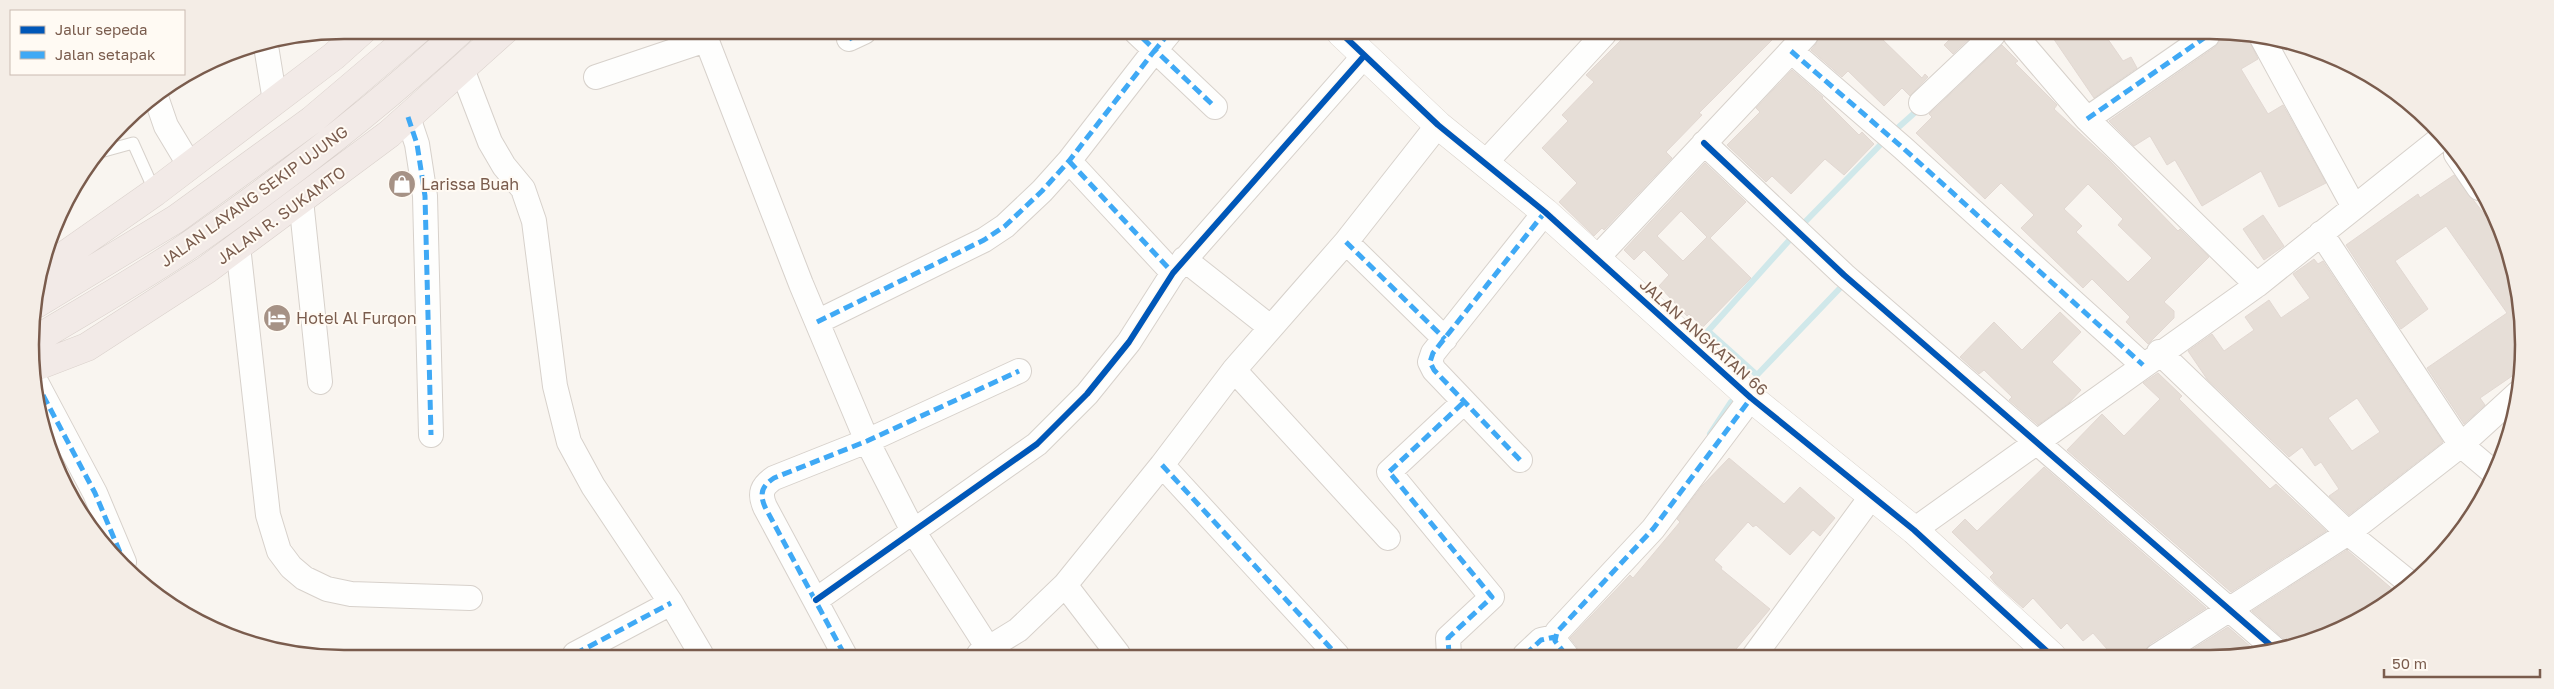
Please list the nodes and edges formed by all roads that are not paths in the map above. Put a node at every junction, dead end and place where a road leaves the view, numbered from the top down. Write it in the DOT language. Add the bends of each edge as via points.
graph roads {
  1 [pos="353,39"];
  2 [pos="407,39"];
  3 [pos="451,39"];
  4 [pos="495,39"];
  5 [pos="695,39"];
  6 [pos="707,39"];
  7 [pos="1599,39"];
  8 [pos="1989,39"];
  9 [pos="2018,39"];
  10 [pos="2203,39"];
  11 [pos="1162,41"];
  12 [pos="1355,42"];
  13 [pos="1798,43"];
  14 [pos="2266,44"];
  15 [pos="266,49"];
  16 [pos="462,69"];
  17 [pos="596,77"];
  18 [pos="275,101"];
  19 [pos="158,102"];
  20 [pos="1921,103"];
  21 [pos="1216,107"];
  22 [pos="408,117"];
  23 [pos="2087,119"];
  24 [pos="1438,125"];
  25 [pos="2437,141"];
  26 [pos="1704,143"];
  27 [pos="109,150"];
  28 [pos="1069,161"];
  29 [pos="1485,163"];
  30 [pos="190,166"];
  31 [pos="155,192"];
  32 [pos="301,200"];
  33 [pos="2354,207"];
  34 [pos="1545,212"];
  35 [pos="2321,233"];
  36 [pos="1346,242"];
  37 [pos="238,246"];
  38 [pos="1596,259"];
  39 [pos="50,262"];
  40 [pos="1179,266"];
  41 [pos="2257,285"];
  42 [pos="42,300"];
  43 [pos="817,322"];
  44 [pos="1270,327"];
  45 [pos="39,338"];
  46 [pos="1445,339"];
  47 [pos="2151,358"];
  48 [pos="39,365"];
  49 [pos="1234,370"];
  50 [pos="1020,371"];
  51 [pos="320,382"];
  52 [pos="1744,392"];
  53 [pos="43,396"];
  54 [pos="2510,401"];
  55 [pos="1464,402"];
  56 [pos="431,435"];
  57 [pos="867,441"];
  58 [pos="2036,443"];
  59 [pos="2461,445"];
  60 [pos="1520,460"];
  61 [pos="1162,465"];
  62 [pos="2489,469"];
  63 [pos="1871,497"];
  64 [pos="1914,530"];
  65 [pos="913,531"];
  66 [pos="2348,533"];
  67 [pos="1388,538"];
  68 [pos="119,551"];
  69 [pos="2405,579"];
  70 [pos="1064,585"];
  71 [pos="470,598"];
  72 [pos="816,600"];
  73 [pos="671,603"];
  74 [pos="2231,609"];
  75 [pos="2269,644"];
  76 [pos="1560,646"];
  77 [pos="583,650"];
  78 [pos="699,650"];
  79 [pos="842,650"];
  80 [pos="982,650"];
  81 [pos="985,650"];
  82 [pos="1115,650"];
  83 [pos="1332,650"];
  84 [pos="1449,650"];
  85 [pos="1530,650"];
  86 [pos="1758,650"];
  87 [pos="2045,650"];
  88 [pos="2166,650"];
  1 -- 18 [label="highway"];
  2 -- 42 [label="highway, JALAN LAYANG SEKIP UJUNG" via="312,120 176,219"];
  3 -- 45 [label="highway, JALAN LAYANG SEKIP UJUNG" via="330,143 200,238"];
  4 -- 16 [label="highway, JALAN R. SUKAMTO"];
  5 -- 17 [label="street"];
  6 -- 43 [label="street"];
  7 -- 29 [label="street"];
  8 -- 20 [label="street"];
  9 -- 23 [label="street"];
  10 -- 23 [label="street"];
  11 -- 21 [label="street"];
  11 -- 28 [label="street"];
  12 -- 24 [label="street, JALAN ANGKATAN 66"];
  12 -- 40 [label="street"];
  13 -- 26 [label="street"];
  13 -- 47 [label="street" via="1876,125"];
  14 -- 33 [label="street"];
  15 -- 18 [label="street"];
  16 -- 22 [label="highway, JALAN R. SUKAMTO"];
  16 -- 73 [label="street" via="490,142 523,189 534,222 555,386 569,442 593,486"];
  18 -- 30 [label="highway"];
  19 -- 30 [label="street" via="166,126"];
  22 -- 32 [label="highway, JALAN R. SUKAMTO"];
  22 -- 56 [label="street" via="417,144 425,196"];
  23 -- 41 [label="street"];
  24 -- 29 [label="street, JALAN ANGKATAN 66"];
  24 -- 36 [label="street"];
  25 -- 33 [label="street"];
  26 -- 38 [label="street"];
  26 -- 58 [label="street" via="1849,279"];
  27 -- 31 [label="lane" via="133,143"];
  28 -- 40 [label="street"];
  28 -- 43 [label="street" via="1021,211 984,240"];
  29 -- 34 [label="street, JALAN ANGKATAN 66"];
  30 -- 31 [label="highway"];
  31 -- 39 [label="highway"];
  32 -- 37 [label="highway, JALAN R. SUKAMTO"];
  32 -- 51 [label="street"];
  33 -- 35 [label="street"];
  34 -- 38 [label="street, JALAN ANGKATAN 66"];
  34 -- 46 [label="street"];
  35 -- 41 [label="street"];
  35 -- 59 [label="street"];
  36 -- 44 [label="street"];
  36 -- 46 [label="street"];
  37 -- 48 [label="highway, JALAN R. SUKAMTO" via="87,347"];
  37 -- 71 [label="street" via="268,515 279,551 304,578 327,589 351,594"];
  38 -- 52 [label="street, JALAN ANGKATAN 66"];
  40 -- 44 [label="street"];
  40 -- 65 [label="street" via="1129,342 1087,394 1037,444"];
  41 -- 47 [label="street"];
  43 -- 57 [label="street"];
  44 -- 49 [label="street"];
  46 -- 55 [label="street" via="1430,362"];
  47 -- 58 [label="street"];
  47 -- 66 [label="street"];
  49 -- 61 [label="street"];
  49 -- 67 [label="street"];
  50 -- 57 [label="street"];
  52 -- 63 [label="street, JALAN ANGKATAN 66"];
  52 -- 76 [label="street" via="1653,529"];
  53 -- 68 [label="street" via="95,493"];
  54 -- 59 [label="street"];
  55 -- 60 [label="street"];
  55 -- 84 [label="street" via="1389,472 1492,597 1448,638"];
  57 -- 65 [label="street"];
  57 -- 72 [label="street" via="774,478 763,488 763,501"];
  58 -- 64 [label="street"];
  58 -- 74 [label="street"];
  59 -- 62 [label="street"];
  59 -- 66 [label="street"];
  61 -- 70 [label="street"];
  61 -- 83 [label="street"];
  63 -- 64 [label="street, JALAN ANGKATAN 66"];
  63 -- 86 [label="street"];
  64 -- 87 [label="street, JALAN ANGKATAN 66"];
  65 -- 72 [label="street"];
  65 -- 80 [label="street"];
  66 -- 69 [label="street"];
  66 -- 74 [label="street"];
  70 -- 81 [label="street" via="1024,624"];
  70 -- 82 [label="street"];
  72 -- 79 [label="street"];
  73 -- 77 [label="street"];
  73 -- 78 [label="street"];
  74 -- 75 [label="street"];
  74 -- 88 [label="street"];
  76 -- 85 [label="street" via="1541,640"];
}
